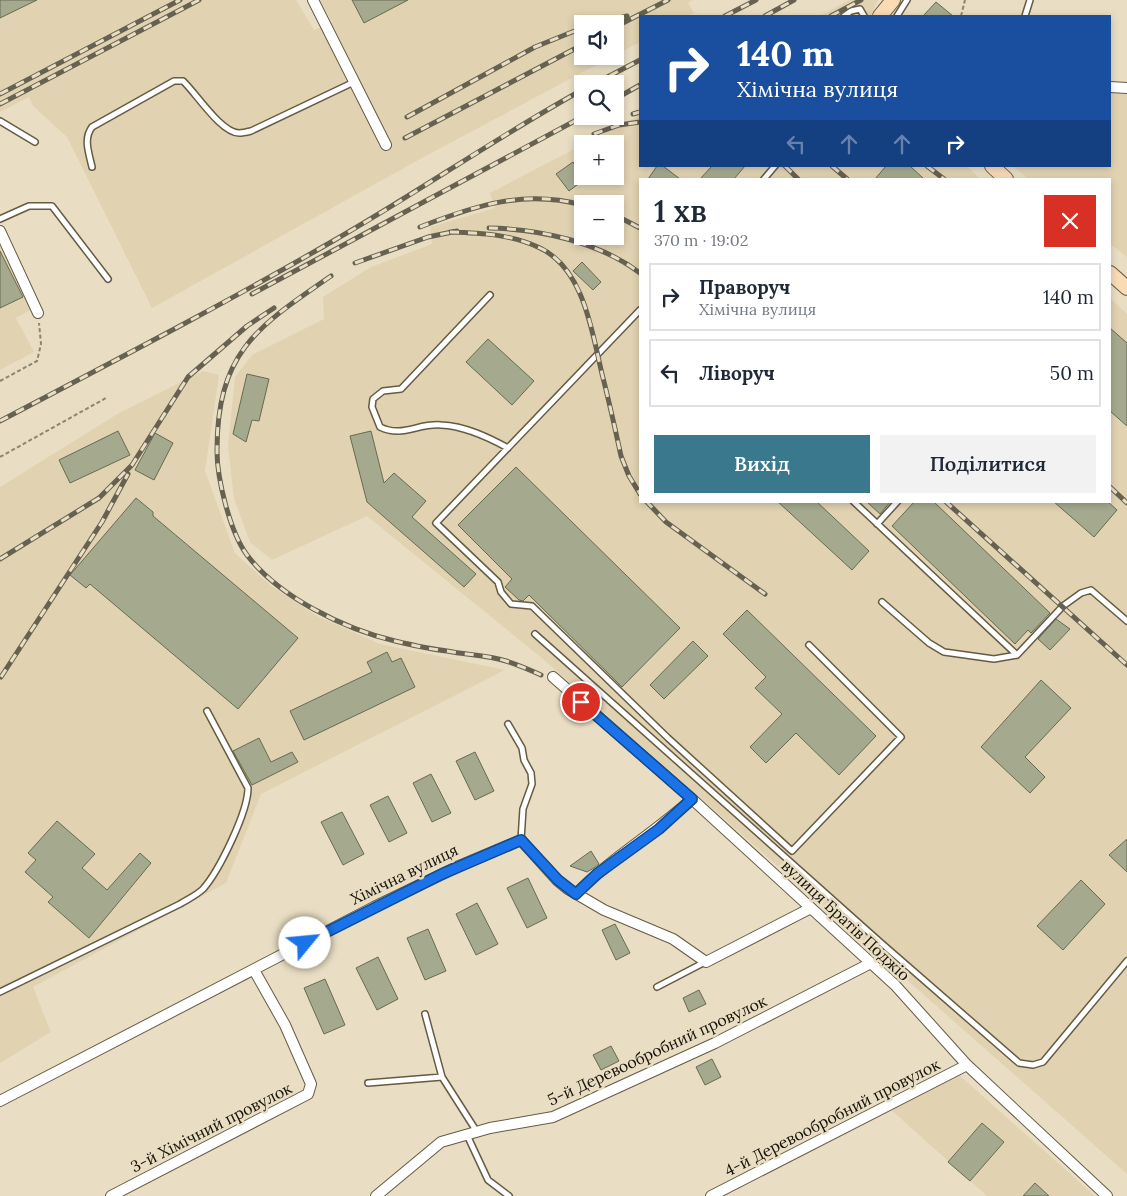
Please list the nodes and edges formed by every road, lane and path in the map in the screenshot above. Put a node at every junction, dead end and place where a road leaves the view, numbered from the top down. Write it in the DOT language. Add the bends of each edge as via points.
graph roads {
  1 [pos="313,0"];
  2 [pos="892,0"];
  3 [pos="907,0"];
  4 [pos="965,0"];
  5 [pos="1030,0"];
  6 [pos="845,15"];
  7 [pos="863,15"];
  8 [pos="881,15"];
  9 [pos="898,15"];
  10 [pos="961,15"];
  11 [pos="1025,15"];
  12 [pos="354,82"];
  13 [pos="1111,87"];
  14 [pos="1127,88"];
  15 [pos="0,121"];
  16 [pos="35,142"];
  17 [pos="386,145"];
  18 [pos="92,167"];
  19 [pos="774,167"];
  20 [pos="993,167"];
  21 [pos="765,178"];
  22 [pos="1005,178"];
  23 [pos="0,219"];
  24 [pos="0,231"];
  25 [pos="1111,274"];
  26 [pos="108,279"];
  27 [pos="1127,288"];
  28 [pos="490,294"];
  29 [pos="639,311"];
  30 [pos="38,313"];
  31 [pos="0,381"];
  32 [pos="106,398"];
  33 [pos="508,448"];
  34 [pos="0,457"];
  35 [pos="855,503"];
  36 [pos="896,503"];
  37 [pos="877,524"];
  38 [pos="882,602"];
  39 [pos="1127,621"];
  40 [pos="535,634"];
  41 [pos="809,645"];
  42 [pos="1017,655"];
  43 [pos="553,677"];
  44 [pos="207,711"];
  45 [pos="508,724"];
  46 [pos="692,799"];
  47 [pos="521,840"];
  48 [pos="576,894"];
  49 [pos="811,908"];
  50 [pos="1127,961"];
  51 [pos="706,962"];
  52 [pos="871,963"];
  53 [pos="254,970"];
  54 [pos="657,987"];
  55 [pos="0,992"];
  56 [pos="425,1014"];
  57 [pos="967,1065"];
  58 [pos="442,1078"];
  59 [pos="368,1083"];
  60 [pos="0,1101"];
  61 [pos="472,1133"];
  62 [pos="112,1196"];
  63 [pos="376,1196"];
  64 [pos="509,1196"];
  65 [pos="711,1196"];
  66 [pos="1107,1196"];
  1 -- 12 [label="street"];
  2 -- 8 [label="main road"];
  3 -- 9 [label="lane"];
  4 -- 10 [label="path"];
  5 -- 11 [label="lane"];
  6 -- 7 [label="lane" via="860,9"];
  12 -- 17 [label="street"];
  12 -- 18 [label="lane" via="250,131 239,133 220,123 183,81 174,81 92,127 86,140"];
  13 -- 14 [label="street"];
  15 -- 16 [label="lane"];
  19 -- 21 [label="lane"];
  20 -- 22 [label="main road"];
  23 -- 26 [label="lane" via="29,206 52,206"];
  24 -- 30 [label="street"];
  25 -- 27 [label="main road"];
  28 -- 33 [label="lane" via="401,389 383,391 373,399 372,407 380,427 391,433 443,425 480,434"];
  29 -- 33 [label="lane"];
  30 -- 31 [label="path" via="41,344 37,361"];
  32 -- 34 [label="path"];
  33 -- 41 [label="lane" via="436,523 498,582 501,592 512,604 532,606 792,852 901,737"];
  35 -- 37 [label="lane"];
  36 -- 37 [label="lane"];
  37 -- 42 [label="lane"];
  38 -- 42 [label="lane" via="944,652 994,659"];
  39 -- 42 [label="lane" via="1091,590 1081,593 1063,606"];
  40 -- 50 [label="lane" via="1019,1064 1033,1066 1043,1062"];
  43 -- 46 [label="street, вулиця Братів Поджіо"];
  44 -- 55 [label="lane" via="248,788 248,794 243,815 202,891"];
  45 -- 47 [label="lane" via="531,773 532,784 523,809"];
  46 -- 48 [label="street"];
  46 -- 49 [label="street, вулиця Братів Поджіо"];
  47 -- 48 [label="street" via="558,880"];
  47 -- 53 [label="street, Хімічна вулиця" via="374,907"];
  48 -- 51 [label="street" via="604,910 673,939"];
  49 -- 51 [label="street"];
  49 -- 52 [label="street, вулиця Братів Поджіо"];
  51 -- 54 [label="lane"];
  52 -- 57 [label="street, вулиця Братів Поджіо"];
  52 -- 61 [label="street, 5-й Деревообробний провулок" via="715,1043 553,1117"];
  53 -- 60 [label="street, Хімічна вулиця"];
  53 -- 62 [label="street, 3-й Хімічний провулок" via="285,1025 312,1084 308,1094"];
  56 -- 58 [label="lane"];
  57 -- 65 [label="street, 4-й Деревообробний провулок"];
  57 -- 66 [label="street, вулиця Братів Поджіо"];
  58 -- 59 [label="lane"];
  58 -- 61 [label="lane"];
  61 -- 63 [label="street, 5-й Деревообробний провулок" via="441,1142"];
  61 -- 64 [label="lane" via="488,1180"];
}
